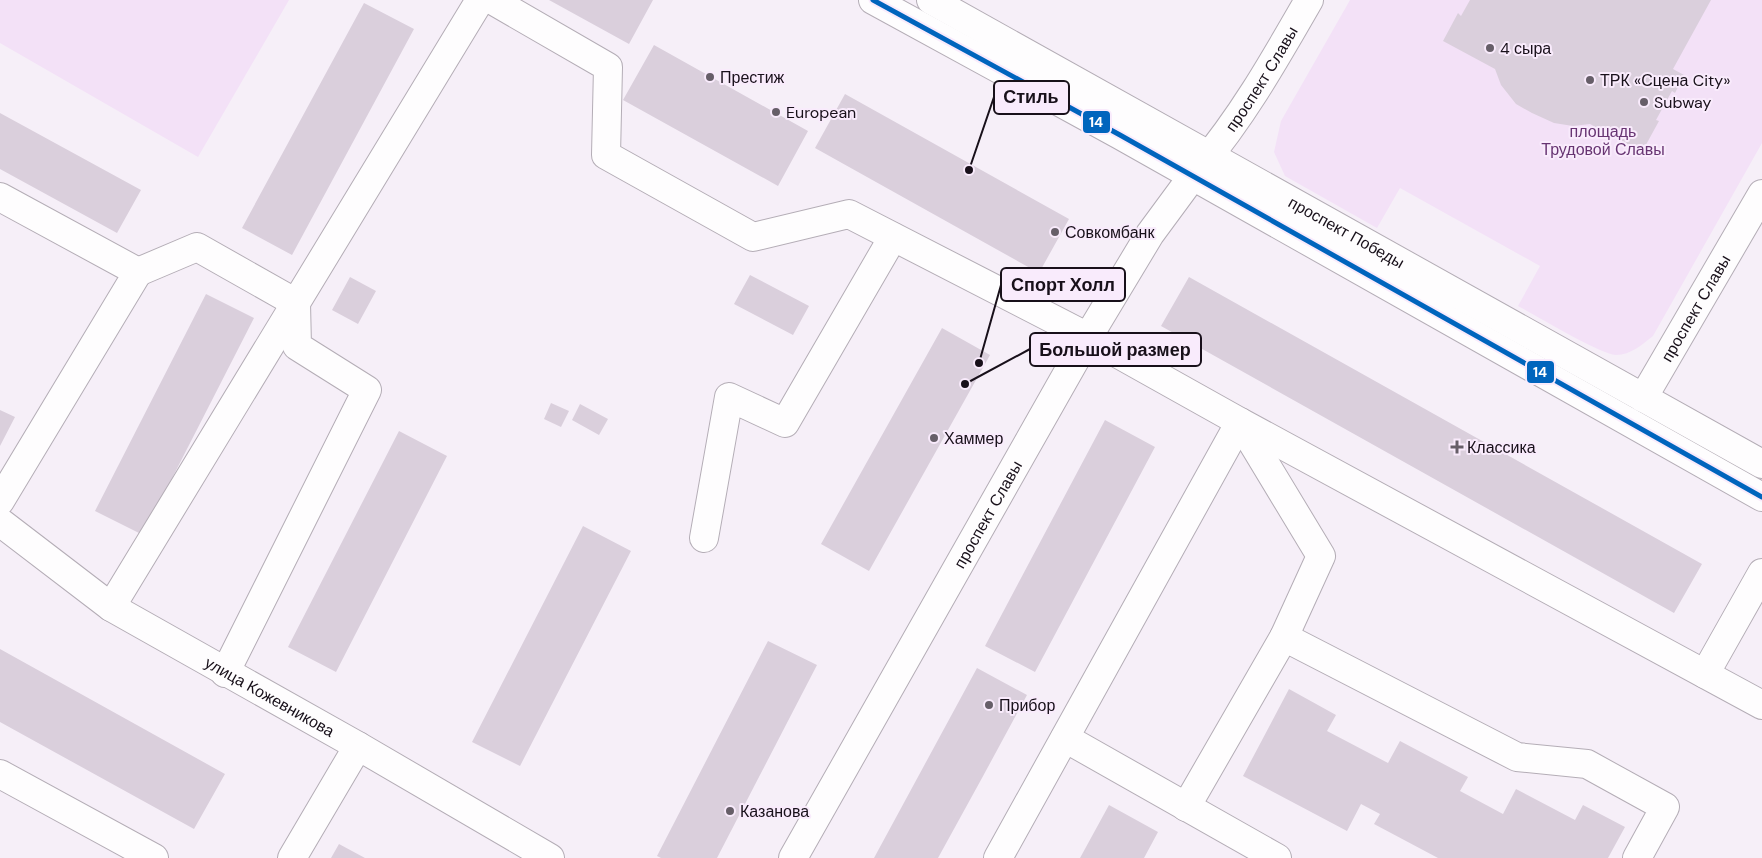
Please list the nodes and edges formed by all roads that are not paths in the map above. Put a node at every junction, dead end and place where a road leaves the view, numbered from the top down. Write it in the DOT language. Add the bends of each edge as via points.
graph roads {
  1 [pos="480,0"];
  2 [pos="492,0"];
  3 [pos="874,0"];
  4 [pos="931,0"];
  5 [pos="1309,0"];
  6 [pos="1210,155"];
  7 [pos="1192,177"];
  8 [pos="1762,194"];
  9 [pos="0,197"];
  10 [pos="893,236"];
  11 [pos="138,272"];
  12 [pos="296,303"];
  13 [pos="1088,337"];
  14 [pos="1643,398"];
  15 [pos="1240,422"];
  16 [pos="1630,422"];
  17 [pos="1762,464"];
  18 [pos="1762,497"];
  19 [pos="0,502"];
  20 [pos="0,522"];
  21 [pos="704,538"];
  22 [pos="1762,573"];
  23 [pos="111,607"];
  24 [pos="1284,637"];
  25 [pos="225,673"];
  26 [pos="1705,674"];
  27 [pos="1762,705"];
  28 [pos="1064,738"];
  29 [pos="358,746"];
  30 [pos="0,774"];
  31 [pos="1186,807"];
  32 [pos="1239,849"];
  33 [pos="154,858"];
  34 [pos="292,858"];
  35 [pos="550,858"];
  36 [pos="794,858"];
  37 [pos="998,858"];
  38 [pos="1277,858"];
  39 [pos="1637,858"];
  1 -- 12 [label="main road"];
  2 -- 10 [label="main road" via="608,67 606,155 753,237 849,214"];
  3 -- 7 [label="main road, проспект Победы"];
  4 -- 6 [label="main road, проспект Победы"];
  5 -- 6 [label="main road, проспект Славы" via="1254,96"];
  6 -- 7 [label="main road, проспект Славы"];
  6 -- 14 [label="main road, проспект Победы"];
  7 -- 13 [label="main road, проспект Славы" via="1150,234"];
  7 -- 16 [label="main road, проспект Победы"];
  8 -- 14 [label="main road, проспект Славы"];
  9 -- 11 [label="main road"];
  10 -- 13 [label="main road"];
  10 -- 21 [label="main road" via="785,423 729,397"];
  11 -- 12 [label="main road" via="198,247"];
  11 -- 19 [label="main road"];
  12 -- 23 [label="main road"];
  12 -- 25 [label="main road" via="297,346 367,390"];
  13 -- 15 [label="main road"];
  13 -- 36 [label="main road, проспект Славы"];
  14 -- 16 [label="main road, проспект Славы"];
  14 -- 17 [label="main road, проспект Победы"];
  15 -- 24 [label="main road" via="1321,556"];
  15 -- 26 [label="main road"];
  15 -- 28 [label="main road"];
  16 -- 18 [label="main road, проспект Победы"];
  20 -- 23 [label="main road, улица Кожевникова"];
  22 -- 26 [label="main road"];
  23 -- 25 [label="main road, улица Кожевникова"];
  24 -- 31 [label="main road"];
  24 -- 39 [label="main road" via="1518,757 1586,764 1666,807"];
  25 -- 29 [label="main road, улица Кожевникова"];
  26 -- 27 [label="main road"];
  28 -- 31 [label="main road"];
  28 -- 37 [label="main road"];
  29 -- 34 [label="main road"];
  29 -- 35 [label="main road, улица Кожевникова"];
  30 -- 33 [label="main road"];
  31 -- 32 [label="main road"];
  32 -- 38 [label="main road"];
}
